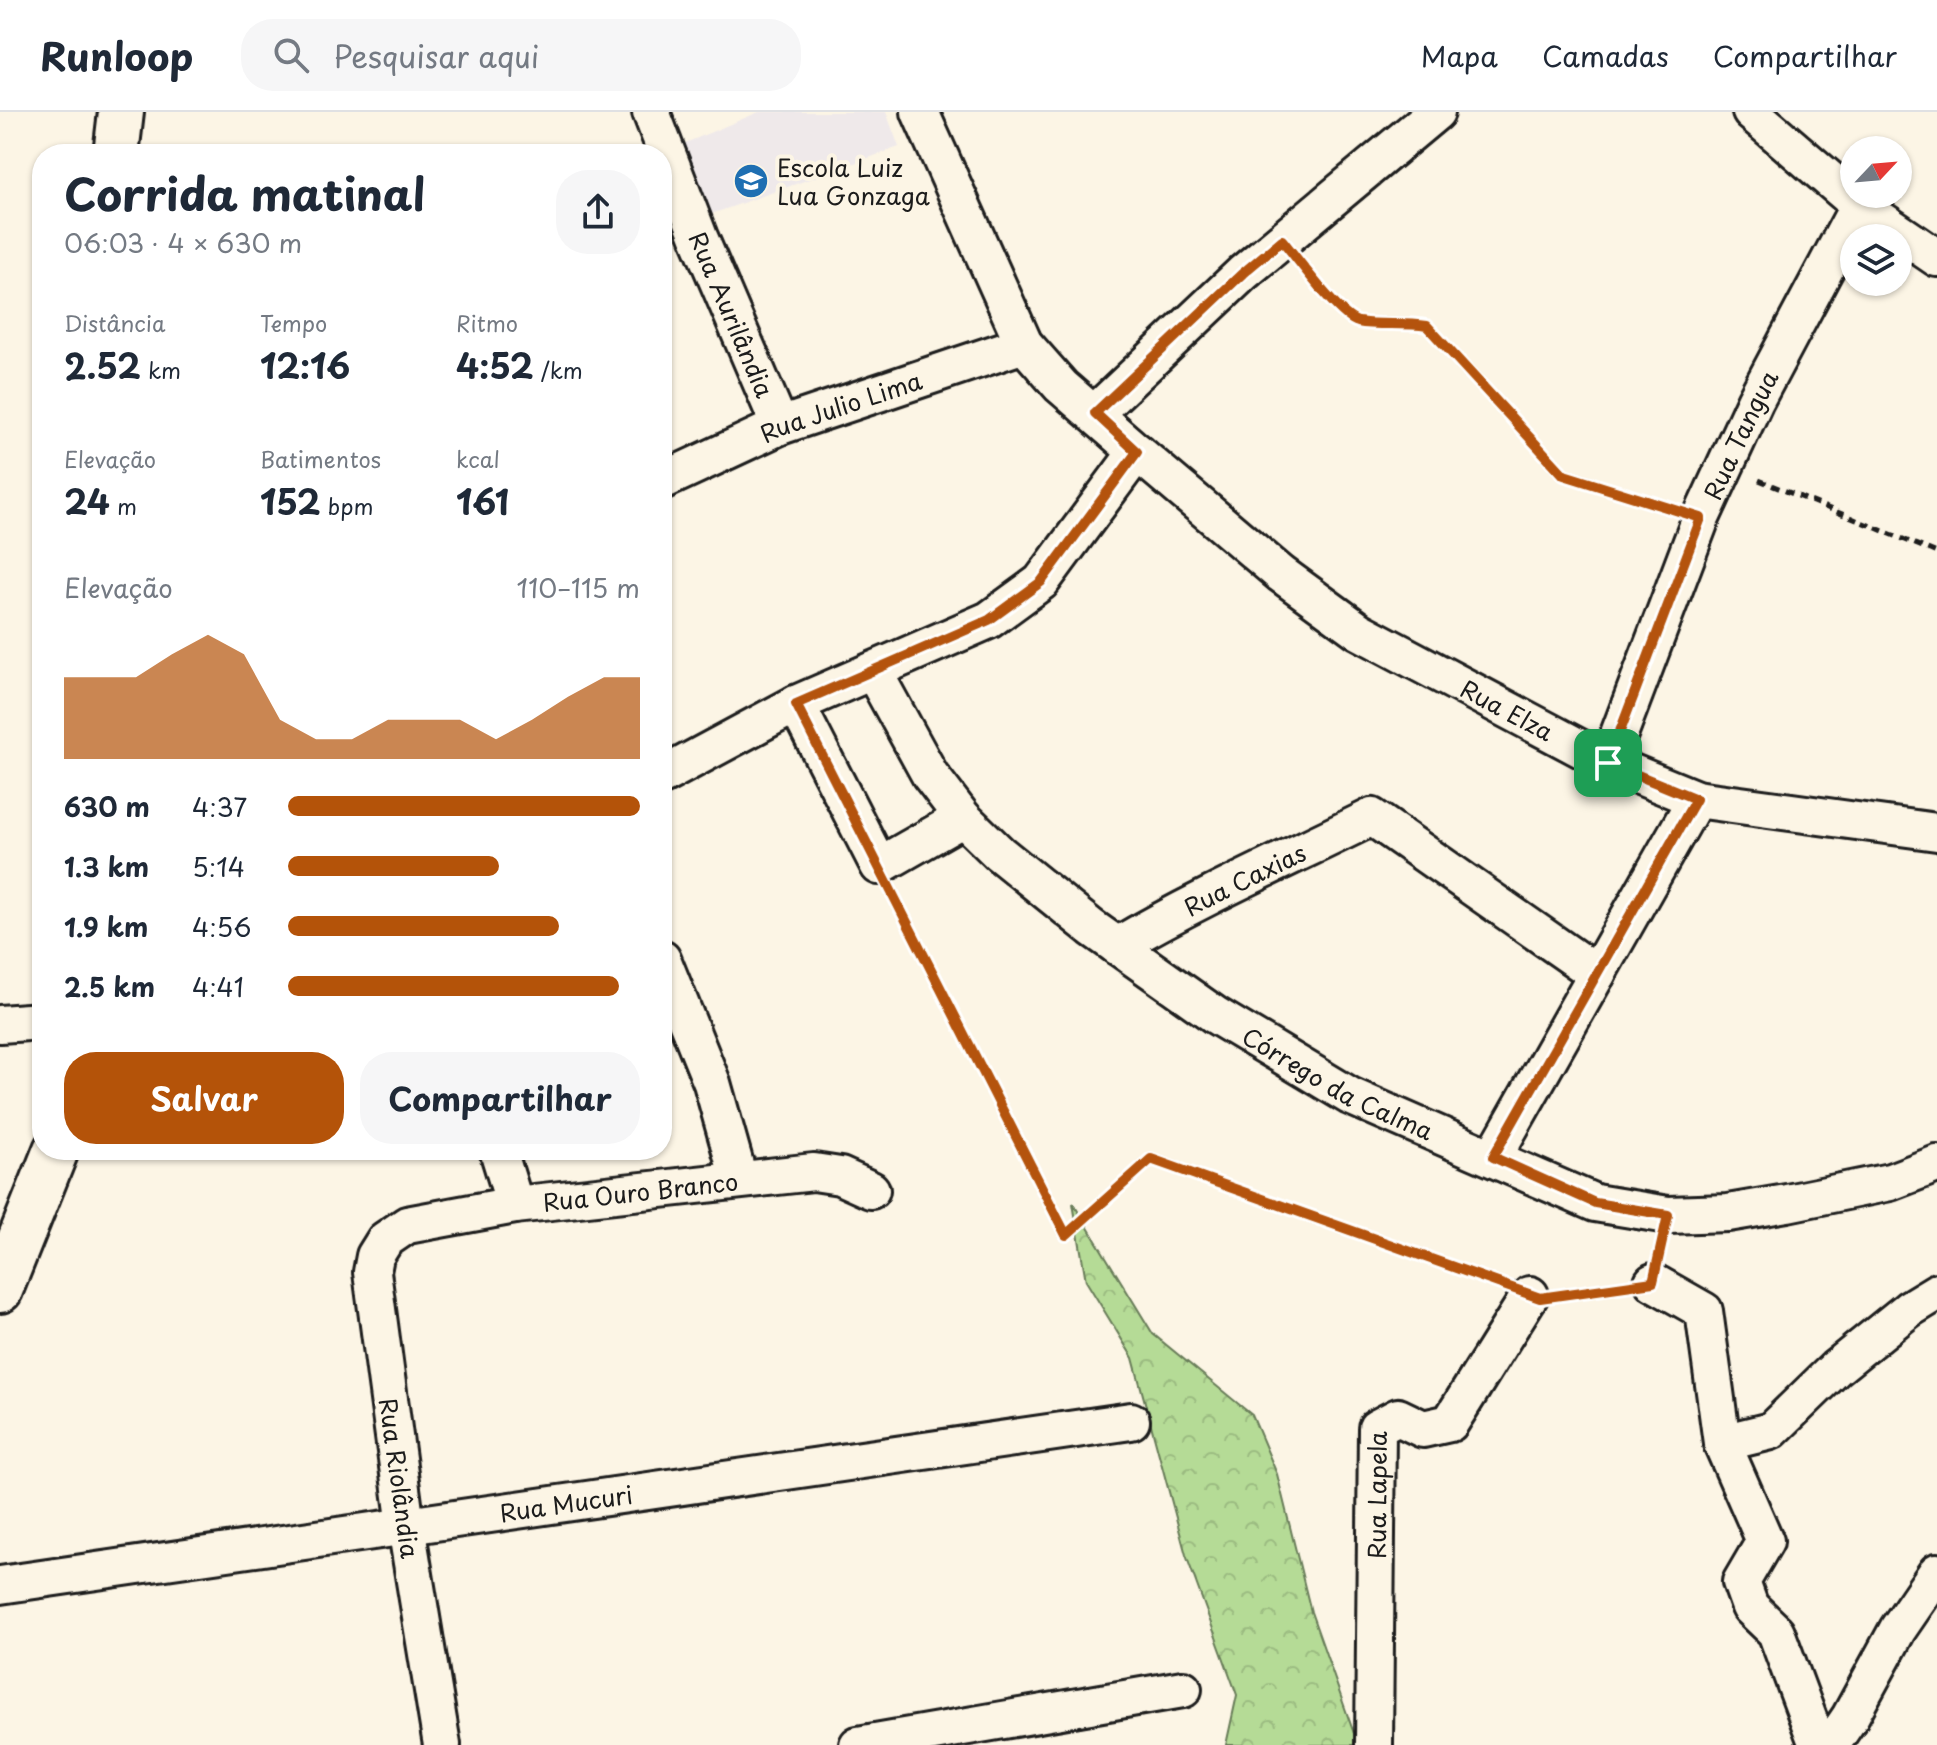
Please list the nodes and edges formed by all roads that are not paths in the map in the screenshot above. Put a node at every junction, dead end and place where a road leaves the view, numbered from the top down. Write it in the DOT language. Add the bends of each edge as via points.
graph roads {
  1 [pos="121,112"];
  2 [pos="920,112"];
  3 [pos="1436,112"];
  4 [pos="1751,112"];
  5 [pos="651,113"];
  6 [pos="117,144"];
  7 [pos="663,144"];
  8 [pos="672,167"];
  9 [pos="1840,189"];
  10 [pos="1857,208"];
  11 [pos="1863,208"];
  12 [pos="1937,258"];
  13 [pos="1024,344"];
  14 [pos="1095,413"];
  15 [pos="780,426"];
  16 [pos="1137,452"];
  17 [pos="672,476"];
  18 [pos="873,671"];
  19 [pos="796,704"];
  20 [pos="1608,763"];
  21 [pos="672,771"];
  22 [pos="1696,799"];
  23 [pos="963,818"];
  24 [pos="1937,832"];
  25 [pos="1117,946"];
  26 [pos="1597,974"];
  27 [pos="672,984"];
  28 [pos="32,1022"];
  29 [pos="0,1024"];
  30 [pos="1493,1157"];
  31 [pos="52,1160"];
  32 [pos="501,1160"];
  33 [pos="1937,1164"];
  34 [pos="739,1179"];
  35 [pos="871,1190"];
  36 [pos="515,1205"];
  37 [pos="407,1225"];
  38 [pos="1653,1282"];
  39 [pos="0,1290"];
  40 [pos="1937,1292"];
  41 [pos="1530,1295"];
  42 [pos="1131,1421"];
  43 [pos="1722,1443"];
  44 [pos="406,1526"];
  45 [pos="1937,1572"];
  46 [pos="0,1585"];
  47 [pos="1183,1689"];
  48 [pos="442,1745"];
  49 [pos="858,1745"];
  50 [pos="1374,1745"];
  51 [pos="1818,1745"];
  52 [pos="1831,1745"];
  1 -- 6 [label="main road"];
  2 -- 13 [label="street, Rua Elza"];
  3 -- 14 [label="street" via="1243,273"];
  4 -- 9 [label="street"];
  5 -- 7 [label="street, Rua Aurilândia"];
  8 -- 15 [label="street, Rua Aurilândia"];
  10 -- 20 [label="street, Rua Tangua" via="1755,401 1701,518"];
  11 -- 12 [label="street"];
  13 -- 14 [label="street, Rua Elza" via="1061,386"];
  13 -- 15 [label="street, Rua Julio Lima"];
  14 -- 16 [label="street, Rua Elza"];
  15 -- 17 [label="street, Rua Julio Lima"];
  16 -- 18 [label="street" via="1041,582 989,620"];
  16 -- 20 [label="street, Rua Elza" via="1281,574 1359,631"];
  18 -- 19 [label="street"];
  18 -- 23 [label="street, Córrego da Calma" via="930,775"];
  19 -- 21 [label="street"];
  19 -- 23 [label="street" via="879,866"];
  20 -- 22 [label="street, Rua Elza"];
  22 -- 24 [label="street, Rua Elza"];
  22 -- 26 [label="street"];
  23 -- 25 [label="street, Córrego da Calma"];
  25 -- 26 [label="street, Rua Caxias" via="1178,910 1372,817"];
  25 -- 30 [label="street, Córrego da Calma" via="1215,1015 1350,1096"];
  26 -- 30 [label="street"];
  27 -- 34 [label="street" via="712,1083"];
  28 -- 29 [label="street"];
  30 -- 33 [label="street, Córrego da Calma" via="1595,1203 1668,1215 1728,1213 1787,1203 1890,1182"];
  31 -- 39 [label="main road"];
  32 -- 36 [label="street"];
  34 -- 35 [label="street, Rua Ouro Branco" via="814,1172 840,1176"];
  34 -- 36 [label="street, Rua Ouro Branco"];
  36 -- 37 [label="street, Rua Ouro Branco"];
  37 -- 44 [label="street, Rua Riolândia" via="385,1240 372,1272"];
  38 -- 43 [label="street" via="1704,1311"];
  40 -- 43 [label="street" via="1836,1368 1771,1431"];
  41 -- 50 [label="street, Rua Lapela" via="1450,1423 1423,1429 1398,1417 1377,1428"];
  42 -- 44 [label="street, Rua Mucuri"];
  43 -- 51 [label="street" via="1765,1541 1741,1582 1750,1607 1776,1632"];
  44 -- 46 [label="street, Rua Mucuri"];
  44 -- 48 [label="street, Rua Riolândia"];
  45 -- 52 [label="street"];
  47 -- 49 [label="street"];
}
